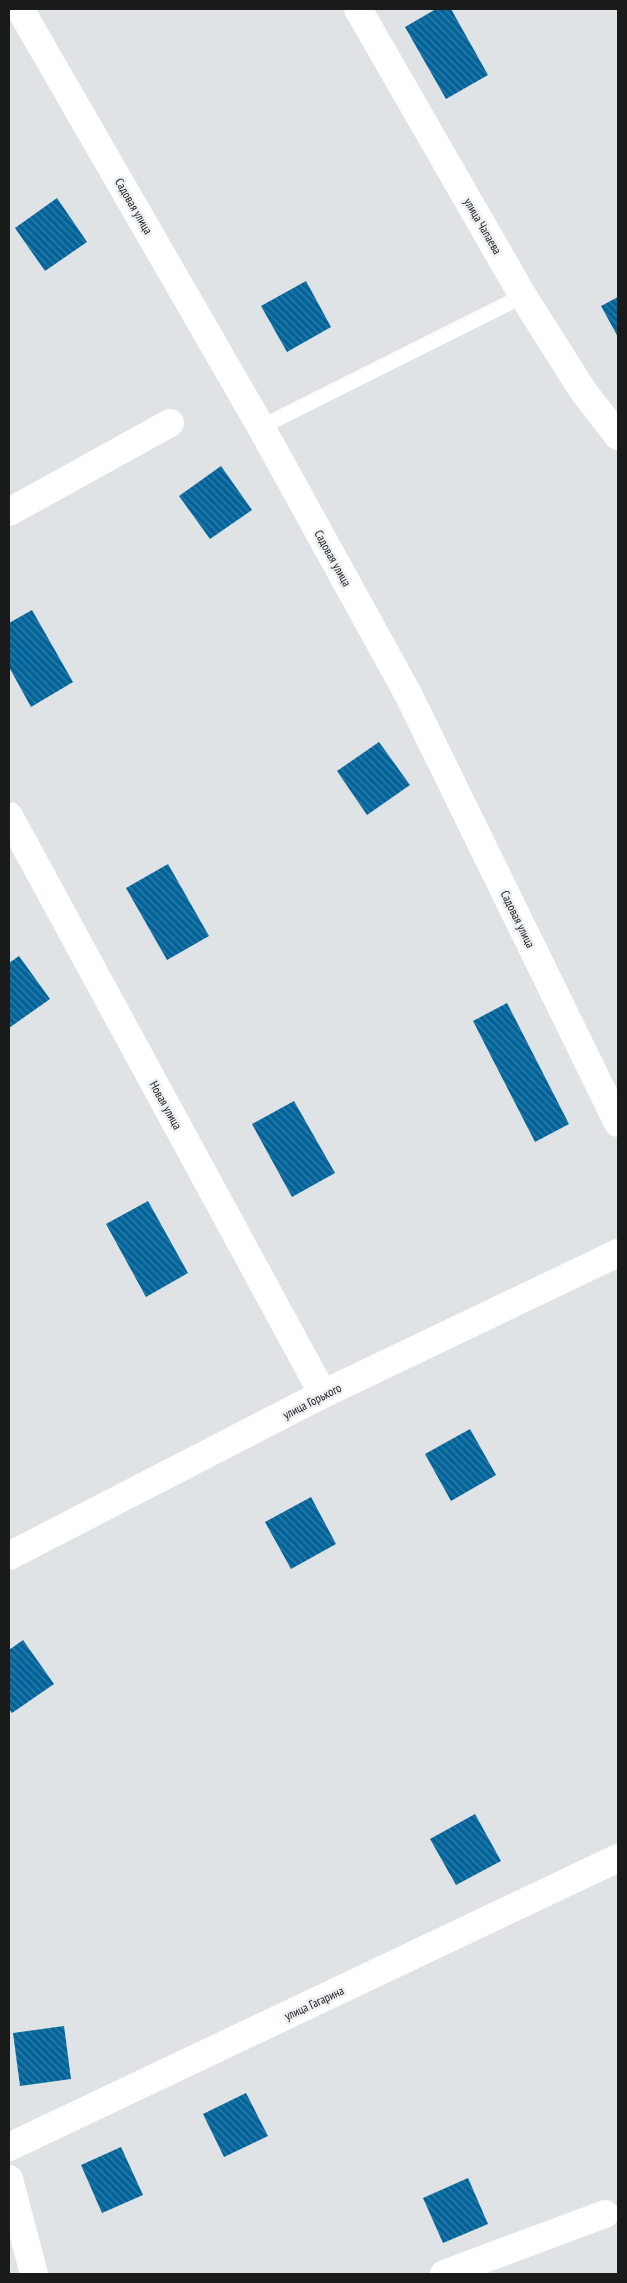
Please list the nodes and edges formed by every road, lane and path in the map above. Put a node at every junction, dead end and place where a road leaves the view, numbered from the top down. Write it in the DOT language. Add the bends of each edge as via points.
graph roads {
  1 [pos="20,9"];
  2 [pos="358,9"];
  3 [pos="523,296"];
  4 [pos="170,423"];
  5 [pos="261,427"];
  6 [pos="618,436"];
  7 [pos="9,512"];
  8 [pos="9,816"];
  9 [pos="618,1124"];
  10 [pos="618,1253"];
  11 [pos="323,1394"];
  12 [pos="9,1556"];
  13 [pos="618,1858"];
  14 [pos="9,2147"];
  15 [pos="9,2179"];
  16 [pos="605,2214"];
  17 [pos="34,2274"];
  18 [pos="444,2274"];
  1 -- 5 [label="street, Садовая улица"];
  2 -- 3 [label="street, улица Чапаева"];
  3 -- 5 [label="lane"];
  3 -- 6 [label="street, улица Чапаева" via="582,391"];
  4 -- 7 [label="street"];
  5 -- 9 [label="street, Садовая улица" via="408,694"];
  8 -- 11 [label="street, Новая улица"];
  10 -- 11 [label="street, улица Горького"];
  11 -- 12 [label="street, улица Горького"];
  13 -- 14 [label="street, улица Гагарина"];
  15 -- 17 [label="street"];
  16 -- 18 [label="street"];
}
